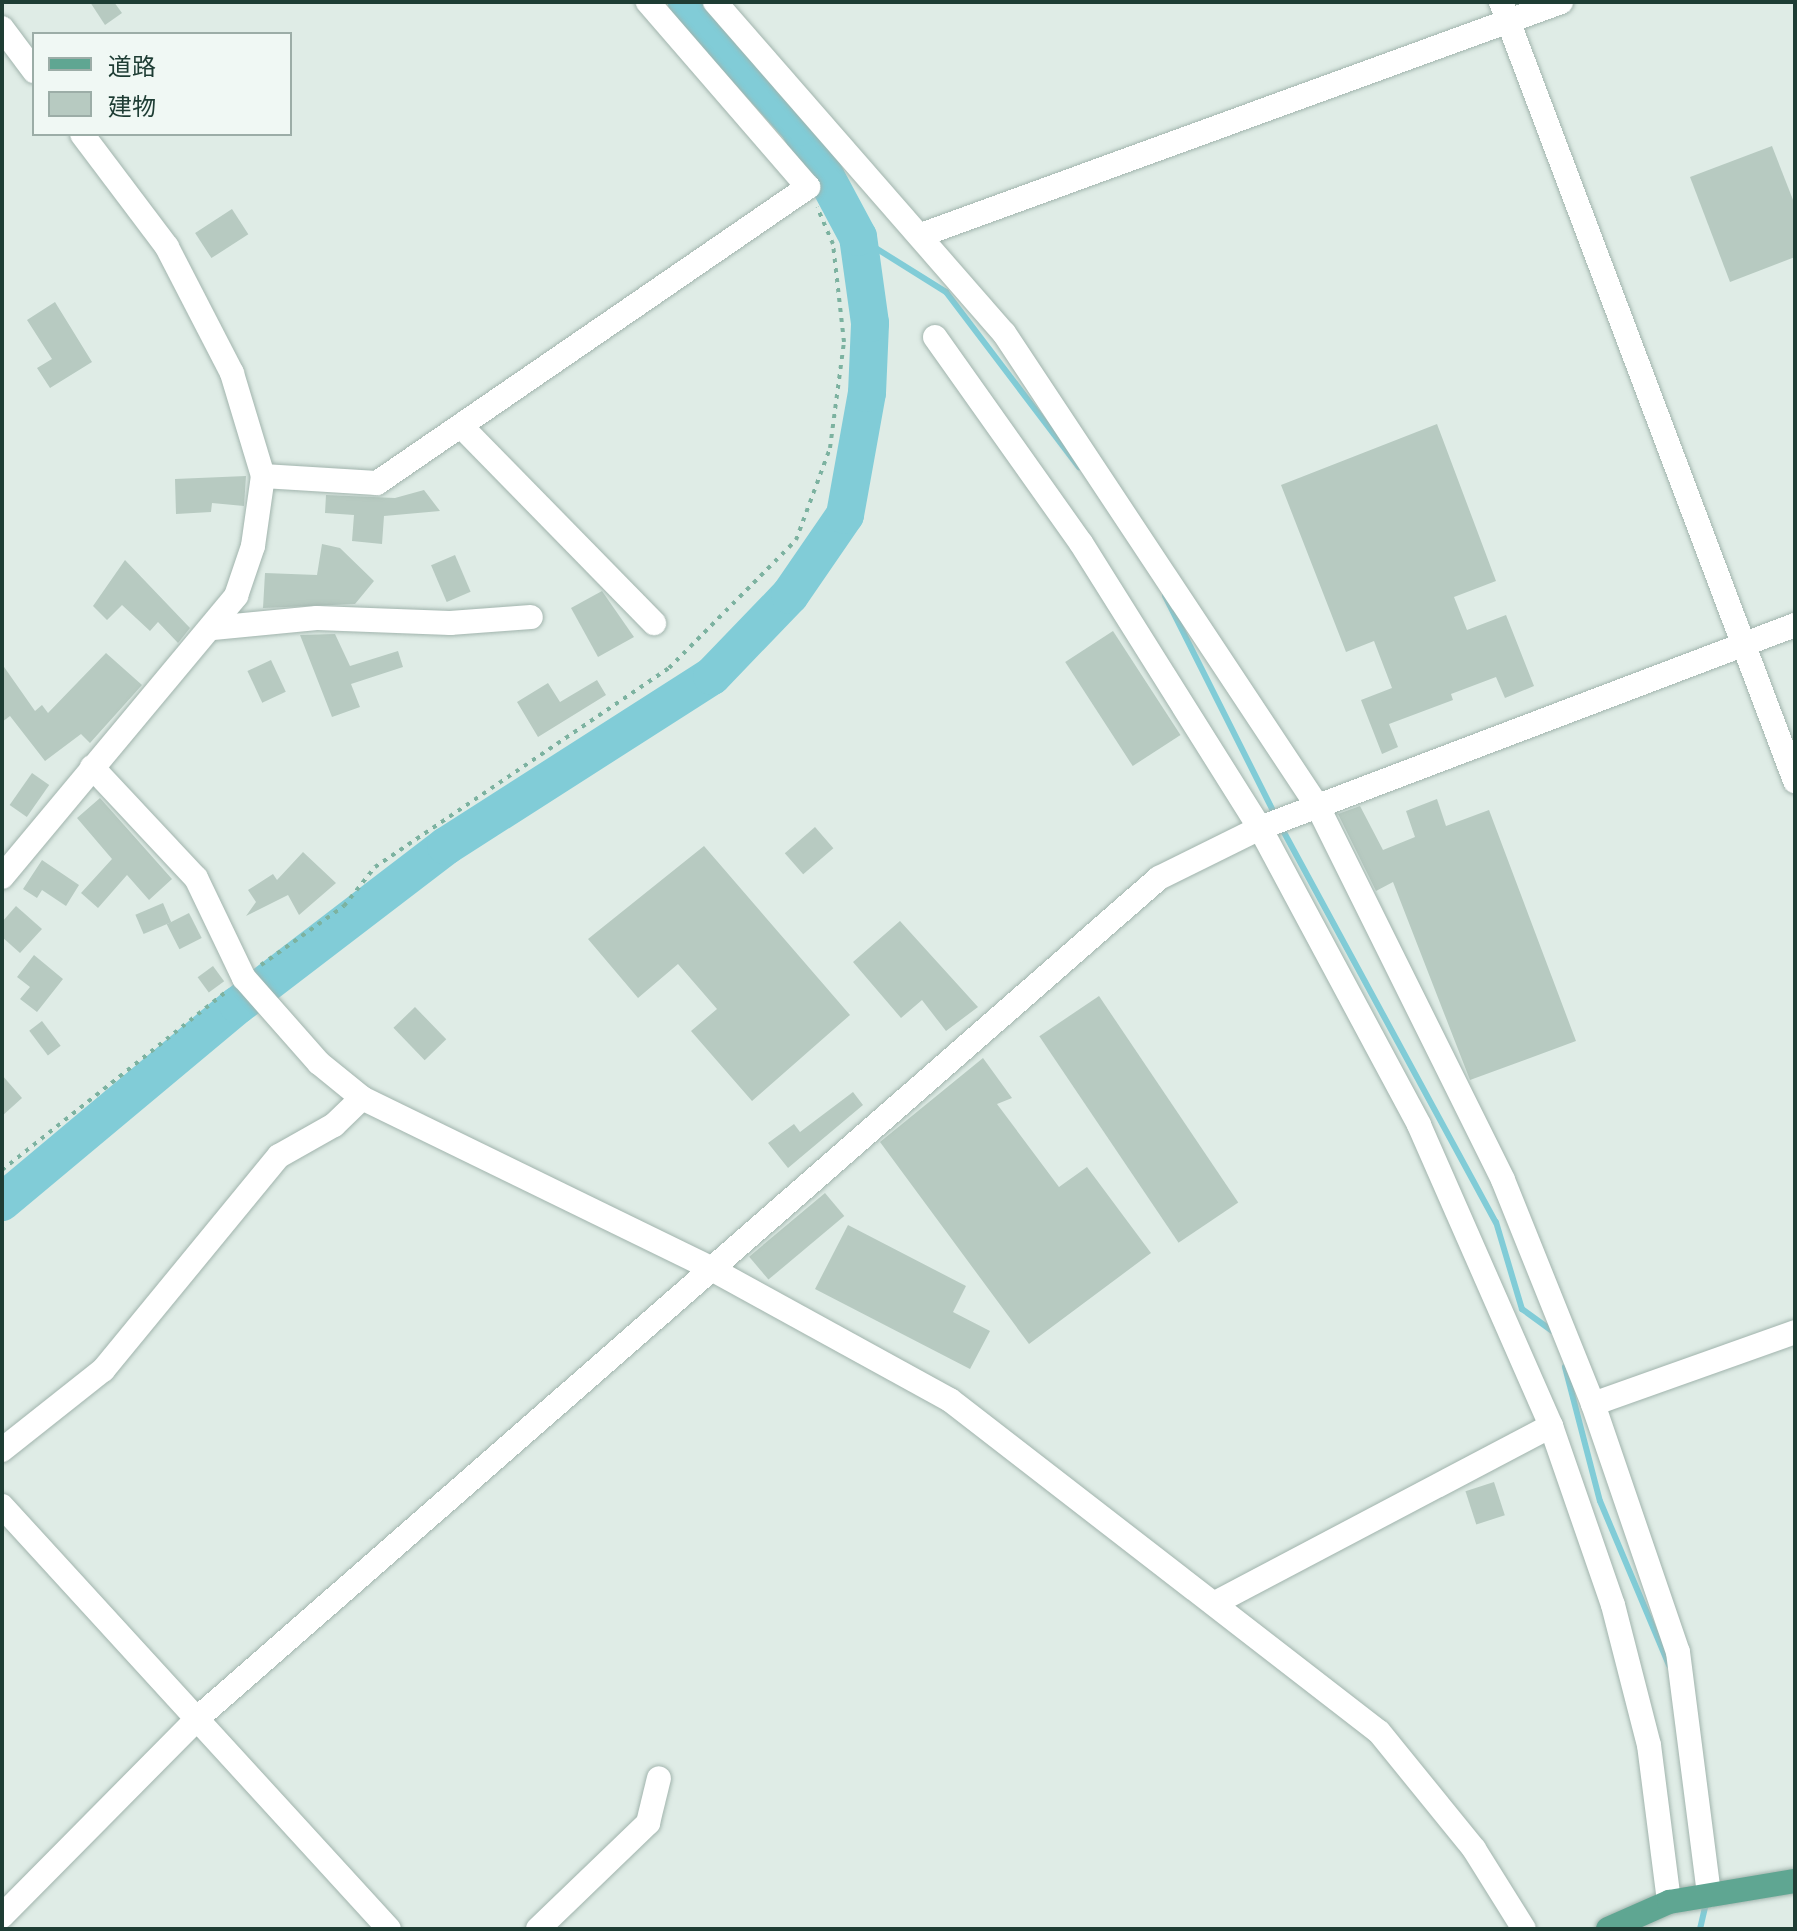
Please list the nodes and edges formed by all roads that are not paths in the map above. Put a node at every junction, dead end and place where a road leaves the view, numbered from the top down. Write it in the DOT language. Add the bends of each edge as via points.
graph roads {
  1 [pos="648,2"];
  2 [pos="715,2"];
  3 [pos="1561,2"];
  4 [pos="1504,11"];
  5 [pos="2,28"];
  6 [pos="32,68"];
  7 [pos="84,136"];
  8 [pos="924,234"];
  9 [pos="935,337"];
  10 [pos="461,426"];
  11 [pos="263,476"];
  12 [pos="531,617"];
  13 [pos="654,623"];
  14 [pos="1795,625"];
  15 [pos="213,628"];
  16 [pos="1744,643"];
  17 [pos="92,767"];
  18 [pos="1795,781"];
  19 [pos="1314,808"];
  20 [pos="1260,828"];
  21 [pos="2,877"];
  22 [pos="362,1098"];
  23 [pos="708,1267"];
  24 [pos="1795,1332"];
  25 [pos="1593,1404"];
  26 [pos="1551,1426"];
  27 [pos="2,1450"];
  28 [pos="2,1506"];
  29 [pos="1215,1603"];
  30 [pos="200,1716"];
  31 [pos="659,1778"];
  32 [pos="1795,1881"];
  33 [pos="1709,1895"];
  34 [pos="1669,1902"];
  35 [pos="2,1916"];
  36 [pos="389,1929"];
  37 [pos="538,1929"];
  38 [pos="1524,1929"];
  39 [pos="1608,1929"];
  1 -- 10 [label="street" via="808,187"];
  2 -- 8 [label="street"];
  3 -- 4 [label="street"];
  4 -- 8 [label="street"];
  4 -- 16 [label="street"];
  5 -- 6 [label="street"];
  7 -- 11 [label="street" via="167,247 232,373"];
  8 -- 19 [label="street" via="1004,333 1135,520"];
  9 -- 20 [label="street" via="1081,543"];
  10 -- 11 [label="street" via="377,483"];
  10 -- 13 [label="street"];
  11 -- 15 [label="street" via="253,546 236,596"];
  12 -- 15 [label="street" via="317,618"];
  14 -- 16 [label="street"];
  15 -- 17 [label="street"];
  16 -- 18 [label="street"];
  16 -- 19 [label="street"];
  17 -- 21 [label="street"];
  17 -- 22 [label="street" via="196,878 244,978"];
  19 -- 20 [label="street"];
  19 -- 25 [label="street" via="1503,1180"];
  20 -- 23 [label="street" via="1159,878"];
  20 -- 26 [label="street" via="1419,1125"];
  22 -- 23 [label="street"];
  22 -- 27 [label="street" via="334,1125 279,1156 103,1370"];
  23 -- 29 [label="street" via="950,1400"];
  23 -- 30 [label="street"];
  24 -- 25 [label="street"];
  25 -- 33 [label="street" via="1678,1652"];
  26 -- 29 [label="street"];
  26 -- 34 [label="street" via="1613,1605 1649,1745"];
  28 -- 30 [label="street"];
  29 -- 38 [label="street" via="1379,1732 1474,1849"];
  30 -- 35 [label="street"];
  30 -- 36 [label="street"];
  31 -- 37 [label="street" via="648,1823"];
  32 -- 33 [label="main road"];
  33 -- 34 [label="main road"];
  34 -- 39 [label="main road"];
}
